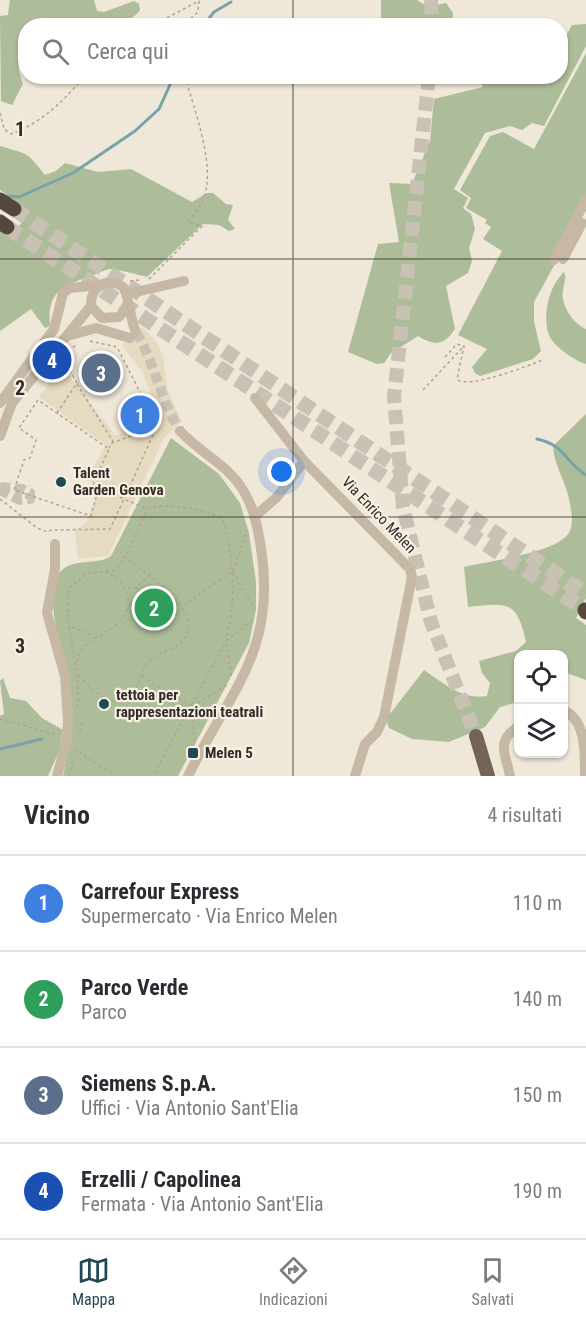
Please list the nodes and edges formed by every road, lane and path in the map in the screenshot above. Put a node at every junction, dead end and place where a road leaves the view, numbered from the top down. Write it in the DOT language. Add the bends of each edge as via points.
graph roads {
  1 [pos="166,18"];
  2 [pos="191,18"];
  3 [pos="78,84"];
  4 [pos="187,84"];
  5 [pos="0,113"];
  6 [pos="0,200"];
  7 [pos="586,200"];
  8 [pos="14,209"];
  9 [pos="586,215"];
  10 [pos="184,280"];
  11 [pos="100,285"];
  12 [pos="74,287"];
  13 [pos="125,291"];
  14 [pos="92,294"];
  15 [pos="127,308"];
  16 [pos="94,310"];
  17 [pos="116,319"];
  18 [pos="108,330"];
  19 [pos="65,337"];
  20 [pos="130,338"];
  21 [pos="109,342"];
  22 [pos="464,346"];
  23 [pos="445,357"];
  24 [pos="543,360"];
  25 [pos="77,383"];
  26 [pos="423,390"];
  27 [pos="255,398"];
  28 [pos="0,402"];
  29 [pos="57,414"];
  30 [pos="7,415"];
  31 [pos="18,420"];
  32 [pos="157,426"];
  33 [pos="180,430"];
  34 [pos="0,436"];
  35 [pos="114,442"];
  36 [pos="109,449"];
  37 [pos="304,460"];
  38 [pos="99,487"];
  39 [pos="0,499"];
  40 [pos="124,499"];
  41 [pos="147,509"];
  42 [pos="252,521"];
  43 [pos="55,544"];
  44 [pos="126,557"];
  45 [pos="105,572"];
  46 [pos="232,572"];
  47 [pos="148,575"];
  48 [pos="127,588"];
  49 [pos="136,588"];
  50 [pos="164,588"];
  51 [pos="159,589"];
  52 [pos="141,594"];
  53 [pos="160,597"];
  54 [pos="142,598"];
  55 [pos="129,605"];
  56 [pos="183,605"];
  57 [pos="259,618"];
  58 [pos="71,626"];
  59 [pos="95,636"];
  60 [pos="226,640"];
  61 [pos="77,663"];
  62 [pos="78,675"];
  63 [pos="141,676"];
  64 [pos="192,706"];
  65 [pos="568,713"];
  66 [pos="76,714"];
  67 [pos="0,719"];
  68 [pos="514,730"];
  69 [pos="51,733"];
  70 [pos="476,736"];
  71 [pos="72,741"];
  72 [pos="74,749"];
  73 [pos="70,750"];
  74 [pos="202,750"];
  75 [pos="57,776"];
  76 [pos="116,776"];
  77 [pos="153,776"];
  78 [pos="188,776"];
  79 [pos="356,776"];
  80 [pos="488,776"];
  81 [pos="510,776"];
  82 [pos="585,776"];
  1 -- 2 [label="path" via="199,1 198,12"];
  3 -- 5 [label="path" via="46,116 26,129 11,134 4,129"];
  4 -- 13 [label="path" via="207,172 203,200 188,222 202,226 146,282 132,279"];
  6 -- 8 [label="highway"];
  7 -- 9 [label="street" via="559,259"];
  10 -- 13 [label="street"];
  11 -- 12 [label="street"];
  11 -- 13 [label="street" via="112,282"];
  11 -- 14 [label="street"];
  12 -- 14 [label="street"];
  12 -- 28 [label="street" via="63,293 54,328"];
  13 -- 15 [label="street"];
  14 -- 16 [label="street"];
  15 -- 17 [label="street"];
  15 -- 17 [label="street" via="136,332"];
  16 -- 17 [label="street" via="106,319"];
  16 -- 19 [label="street"];
  18 -- 19 [label="street" via="91,328"];
  18 -- 20 [label="street"];
  18 -- 21 [label="street"];
  19 -- 30 [label="street" via="12,403"];
  22 -- 23 [label="path" via="457,344"];
  22 -- 24 [label="path" via="457,379 465,383 487,380"];
  22 -- 26 [label="path"];
  25 -- 29 [label="path"];
  25 -- 32 [label="path" via="62,356 83,339 117,347"];
  25 -- 35 [label="path"];
  27 -- 37 [label="street, Via Enrico Melen"];
  29 -- 36 [label="path"];
  29 -- 38 [label="path" via="38,400 19,428 36,440 14,490 91,516"];
  30 -- 31 [label="street"];
  30 -- 34 [label="street"];
  32 -- 35 [label="path"];
  32 -- 40 [label="path"];
  33 -- 42 [label="street" via="238,483"];
  35 -- 36 [label="path"];
  36 -- 38 [label="path" via="93,485"];
  37 -- 42 [label="street"];
  37 -- 79 [label="street, Via Enrico Melen" via="410,569 412,577 384,717 365,744"];
  38 -- 40 [label="path"];
  39 -- 40 [label="path" via="48,532 110,529"];
  40 -- 41 [label="path"];
  41 -- 44 [label="path"];
  41 -- 46 [label="path" via="160,506 219,516"];
  42 -- 46 [label="path"];
  42 -- 57 [label="street" via="264,579"];
  43 -- 75 [label="street" via="55,570 46,613 67,692 67,739"];
  44 -- 45 [label="path" via="116,570"];
  44 -- 47 [label="path"];
  45 -- 48 [label="path"];
  45 -- 58 [label="path" via="82,575 70,587"];
  46 -- 56 [label="path"];
  46 -- 57 [label="path"];
  46 -- 60 [label="path" via="234,609"];
  47 -- 49 [label="path"];
  47 -- 50 [label="path"];
  48 -- 49 [label="path"];
  48 -- 55 [label="path"];
  49 -- 52 [label="path"];
  50 -- 51 [label="path"];
  50 -- 56 [label="path"];
  51 -- 52 [label="path"];
  51 -- 53 [label="path"];
  52 -- 54 [label="path"];
  52 -- 55 [label="path"];
  55 -- 59 [label="path" via="119,623"];
  56 -- 63 [label="path" via="188,622 183,638 149,662"];
  57 -- 60 [label="path"];
  57 -- 74 [label="street" via="254,655"];
  58 -- 59 [label="path"];
  58 -- 61 [label="path"];
  59 -- 61 [label="path" via="78,656"];
  60 -- 64 [label="path"];
  60 -- 64 [label="path" via="231,680"];
  61 -- 62 [label="path"];
  62 -- 63 [label="path" via="98,695 115,702 130,696"];
  62 -- 66 [label="path"];
  63 -- 64 [label="path"];
  64 -- 74 [label="path" via="194,746"];
  64 -- 77 [label="path"];
  65 -- 82 [label="street" via="583,730"];
  67 -- 69 [label="path"];
  68 -- 81 [label="street" via="506,736 502,749"];
  70 -- 80 [label="main road"];
  71 -- 73 [label="path"];
  72 -- 76 [label="path"];
  74 -- 78 [label="street"];
}
